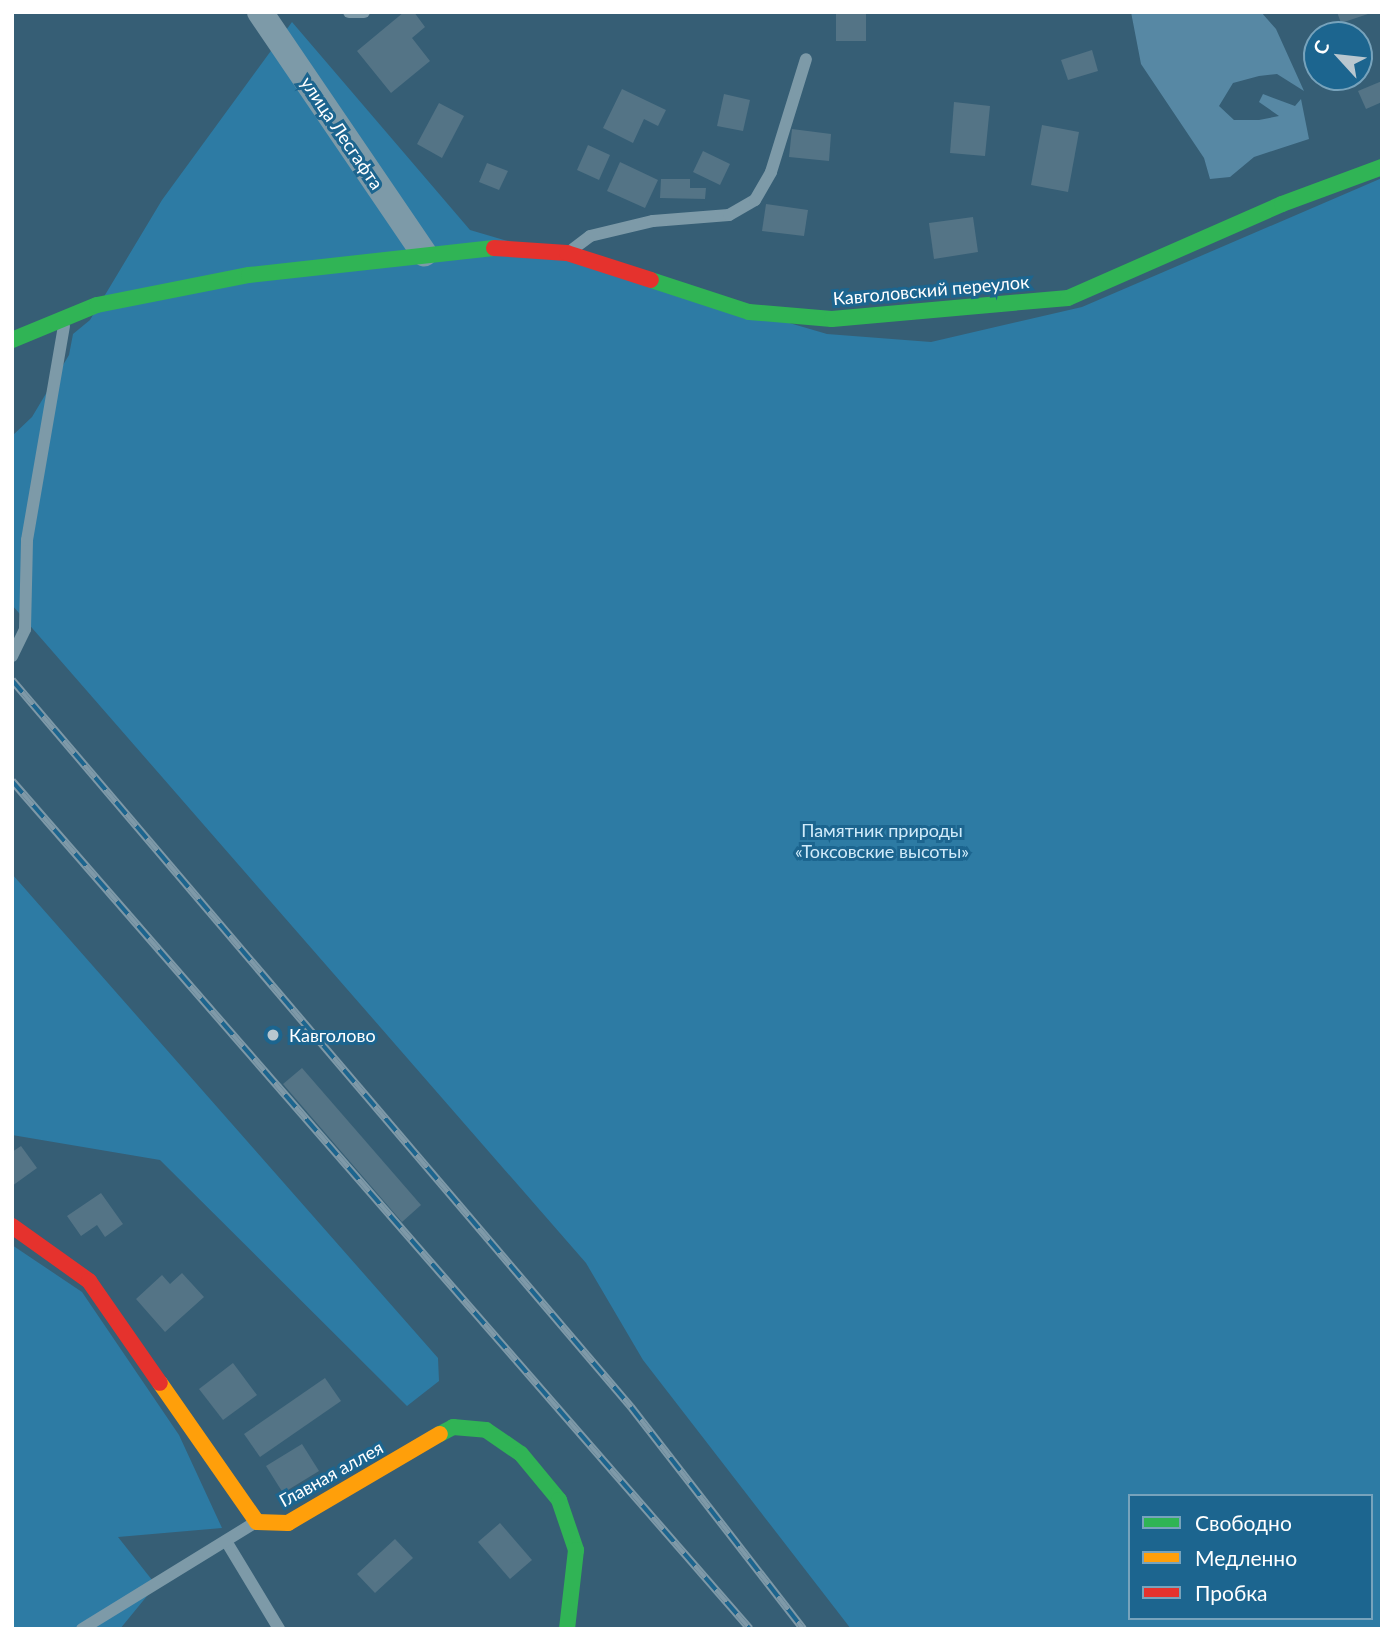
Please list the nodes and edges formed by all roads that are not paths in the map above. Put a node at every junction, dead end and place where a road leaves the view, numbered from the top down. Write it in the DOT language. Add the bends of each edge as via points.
graph roads {
  1 [pos="260,12"];
  2 [pos="349,12"];
  3 [pos="363,12"];
  4 [pos="806,59"];
  5 [pos="1382,167"];
  6 [pos="424,253"];
  7 [pos="567,253"];
  8 [pos="66,315"];
  9 [pos="12,340"];
  10 [pos="12,656"];
  11 [pos="12,1226"];
  12 [pos="257,1522"];
  13 [pos="226,1541"];
  14 [pos="82,1629"];
  15 [pos="279,1629"];
  16 [pos="567,1629"];
  1 -- 6 [label="street, улица Лесгафта"];
  2 -- 3 [label="lane"];
  4 -- 7 [label="lane" via="771,172 755,200 729,215 653,221 590,236"];
  5 -- 7 [label="street, Кавголовский переулок" via="1282,204 1068,298 832,319 749,312"];
  6 -- 7 [label="street, Кавголовский переулок" via="501,247"];
  6 -- 8 [label="street, Кавголовский переулок" via="248,275"];
  8 -- 9 [label="street, Кавголовский переулок"];
  8 -- 10 [label="lane" via="27,540 25,629"];
  11 -- 12 [label="street" via="89,1281"];
  12 -- 13 [label="lane"];
  12 -- 16 [label="street, Главная аллея" via="288,1523 453,1427 486,1430 521,1454 559,1500 576,1550"];
  13 -- 14 [label="lane"];
  13 -- 15 [label="lane"];
}
